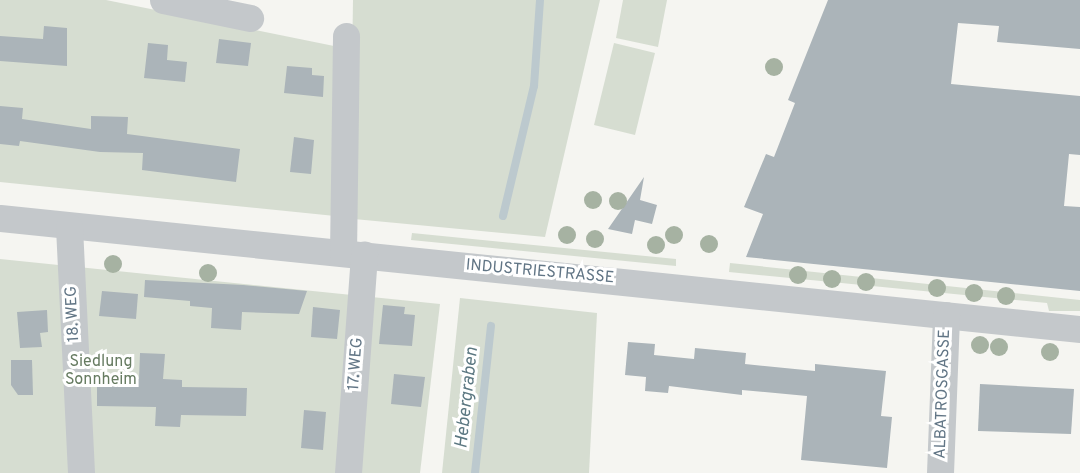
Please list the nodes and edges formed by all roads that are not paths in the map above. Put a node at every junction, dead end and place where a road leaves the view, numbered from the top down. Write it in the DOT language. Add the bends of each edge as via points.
graph roads {
  1 [pos="163,0"];
  2 [pos="250,18"];
  3 [pos="346,36"];
  4 [pos="0,218"];
  5 [pos="69,227"];
  6 [pos="354,254"];
  7 [pos="946,315"];
  8 [pos="1080,329"];
  9 [pos="81,473"];
  10 [pos="348,473"];
  11 [pos="940,473"];
  1 -- 2 [label="street"];
  3 -- 6 [label="street, 17. WEG"];
  4 -- 5 [label="street, INDUSTRIESTRASSE"];
  5 -- 6 [label="street, INDUSTRIESTRASSE"];
  5 -- 9 [label="street, 18. WEG"];
  6 -- 7 [label="street, INDUSTRIESTRASSE"];
  6 -- 10 [label="street, 17. WEG"];
  7 -- 8 [label="street, INDUSTRIESTRASSE"];
  7 -- 11 [label="street, ALBATROSGASSE"];
}
